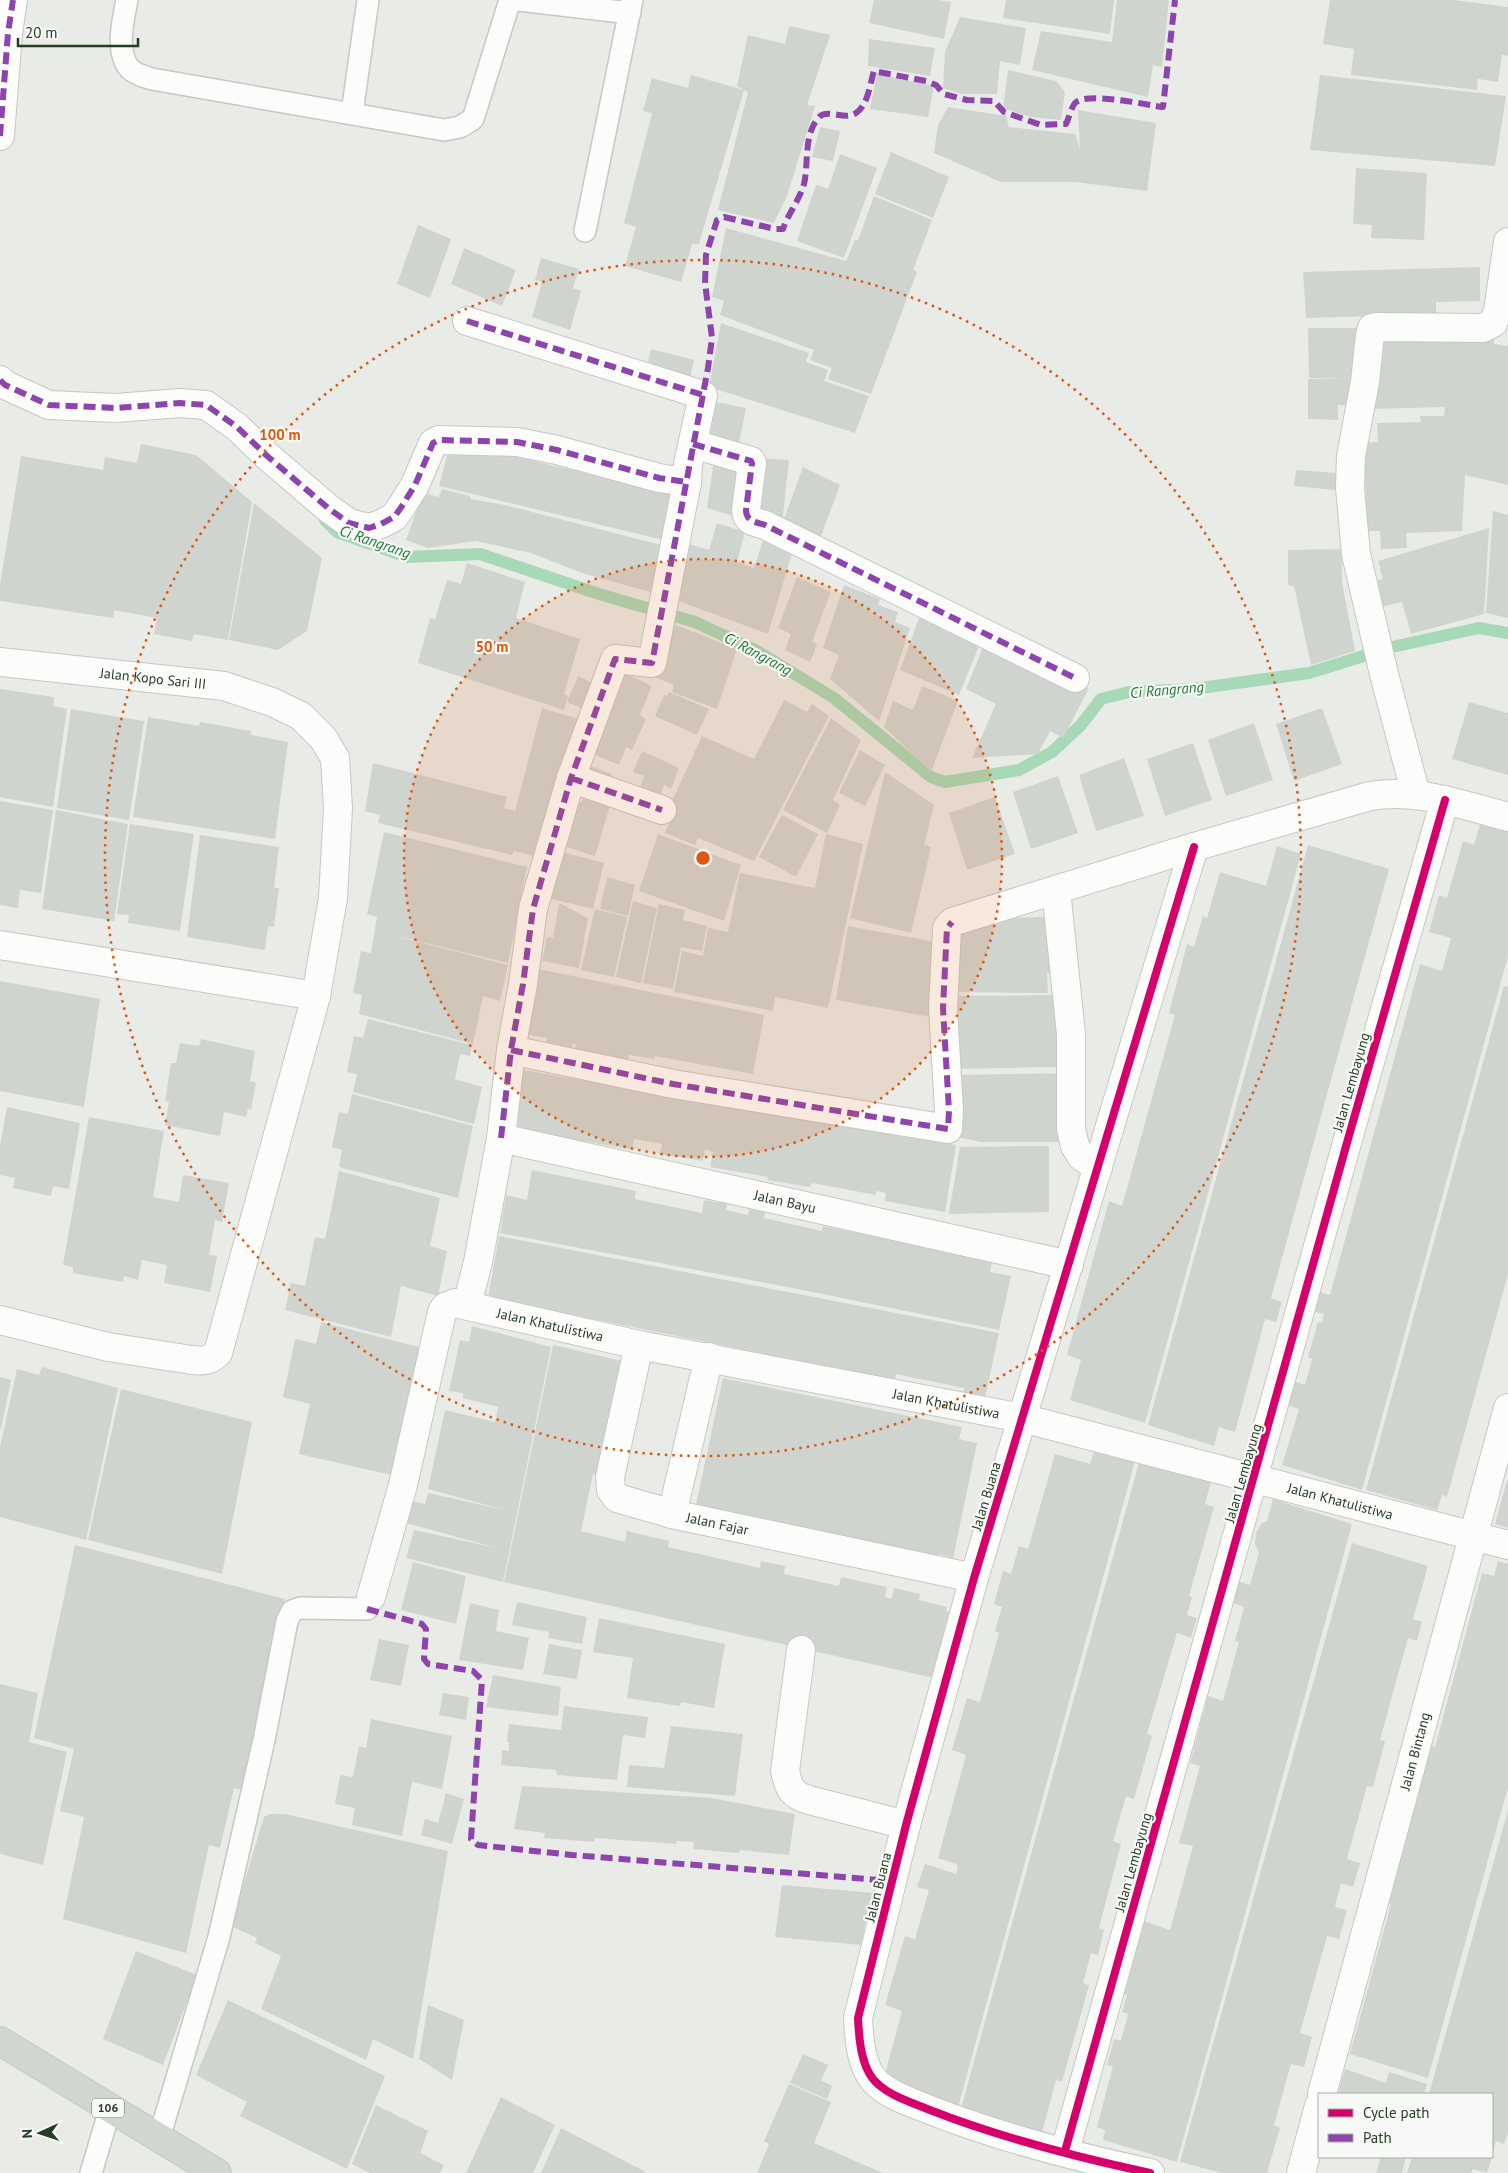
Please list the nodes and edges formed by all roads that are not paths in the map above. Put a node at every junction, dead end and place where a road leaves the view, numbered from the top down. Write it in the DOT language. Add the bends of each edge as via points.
graph roads {
  1 [pos="13,0"];
  2 [pos="127,0"];
  3 [pos="368,0"];
  4 [pos="510,0"];
  5 [pos="519,0"];
  6 [pos="631,7"];
  7 [pos="4,33"];
  8 [pos="352,113"];
  9 [pos="0,136"];
  10 [pos="585,231"];
  11 [pos="1508,242"];
  12 [pos="467,322"];
  13 [pos="0,380"];
  14 [pos="693,444"];
  15 [pos="687,482"];
  16 [pos="0,662"];
  17 [pos="1075,678"];
  18 [pos="571,778"];
  19 [pos="1416,795"];
  20 [pos="1445,800"];
  21 [pos="662,810"];
  22 [pos="1508,817"];
  23 [pos="1194,847"];
  24 [pos="1056,890"];
  25 [pos="0,945"];
  26 [pos="316,996"];
  27 [pos="511,1050"];
  28 [pos="502,1138"];
  29 [pos="1098,1168"];
  30 [pos="1069,1264"];
  31 [pos="467,1305"];
  32 [pos="0,1320"];
  33 [pos="639,1344"];
  34 [pos="710,1357"];
  35 [pos="1508,1408"];
  36 [pos="1022,1418"];
  37 [pos="1254,1479"];
  38 [pos="672,1514"];
  39 [pos="1472,1536"];
  40 [pos="1508,1545"];
  41 [pos="974,1578"];
  42 [pos="371,1597"];
  43 [pos="801,1650"];
  44 [pos="906,1825"];
  45 [pos="0,2041"];
  46 [pos="1322,2093"];
  47 [pos="110,2109"];
  48 [pos="1318,2110"];
  49 [pos="159,2138"];
  50 [pos="1065,2151"];
  51 [pos="1145,2172"];
  52 [pos="92,2173"];
  53 [pos="217,2173"];
  54 [pos="1301,2173"];
  1 -- 7 [label="street"];
  2 -- 8 [label="lane" via="122,23 122,54 130,70 152,79"];
  3 -- 8 [label="lane"];
  4 -- 8 [label="lane" via="473,119 460,127 444,130"];
  5 -- 6 [label="lane"];
  6 -- 10 [label="lane"];
  7 -- 9 [label="street"];
  11 -- 19 [label="street" via="1498,311 1493,323 1483,328 1372,328 1368,345 1365,382 1351,456 1350,488 1356,554"];
  12 -- 14 [label="street" via="703,395"];
  13 -- 15 [label="street" via="50,405 116,408 180,403 206,405 237,427 328,508 350,523 369,528 394,517 415,485 433,443 439,440 517,442"];
  14 -- 15 [label="street"];
  14 -- 17 [label="street" via="752,463 746,510 750,520"];
  15 -- 18 [label="street" via="652,663 615,660"];
  16 -- 26 [label="street, Jalan Kopo Sari III" via="224,686 272,702 301,716 323,738 335,758 338,808 333,898"];
  18 -- 21 [label="street"];
  18 -- 27 [label="street" via="533,909"];
  19 -- 20 [label="street"];
  19 -- 23 [label="street" via="1391,793 1370,796"];
  20 -- 22 [label="street"];
  20 -- 37 [label="street, Jalan Lembayung"];
  23 -- 24 [label="street"];
  23 -- 29 [label="street, Jalan Buana"];
  24 -- 27 [label="street" via="949,924 943,1008 948,1129 673,1084"];
  24 -- 29 [label="street" via="1071,1034 1072,1130 1075,1146 1082,1157"];
  25 -- 26 [label="street"];
  26 -- 32 [label="street, Jalan Kopo Sari III" via="218,1353 204,1361 192,1360 108,1347"];
  27 -- 28 [label="street"];
  28 -- 30 [label="street, Jalan Bayu"];
  28 -- 31 [label="street"];
  29 -- 30 [label="street, Jalan Buana"];
  30 -- 36 [label="street, Jalan Buana"];
  31 -- 33 [label="street, Jalan Khatulistiwa"];
  31 -- 42 [label="street" via="451,1304 442,1312 403,1484"];
  33 -- 34 [label="street, Jalan Khatulistiwa"];
  33 -- 38 [label="street, Jalan Fajar" via="610,1477 611,1490 617,1498"];
  34 -- 36 [label="street, Jalan Khatulistiwa"];
  34 -- 38 [label="street"];
  35 -- 39 [label="street, Jalan Bintang"];
  36 -- 37 [label="street, Jalan Khatulistiwa"];
  36 -- 41 [label="street, Jalan Buana"];
  37 -- 39 [label="street, Jalan Khatulistiwa"];
  37 -- 50 [label="street, Jalan Lembayung"];
  38 -- 41 [label="street, Jalan Fajar"];
  39 -- 40 [label="street, Jalan Khatulistiwa"];
  39 -- 46 [label="street, Jalan Bintang"];
  41 -- 44 [label="street, Jalan Buana"];
  42 -- 49 [label="lane" via="367,1609 300,1608 292,1611 287,1621 264,1740 219,1937"];
  43 -- 44 [label="street" via="785,1771 792,1792 810,1800"];
  44 -- 50 [label="street, Jalan Buana" via="858,2018 859,2045 866,2067 877,2084 896,2096 975,2128"];
  45 -- 47 [label="main road, 106"];
  47 -- 49 [label="main road, 106"];
  47 -- 52 [label="lane"];
  48 -- 54 [label="street"];
  49 -- 53 [label="main road, 106"];
  50 -- 51 [label="street, Jalan Buana"];
}
